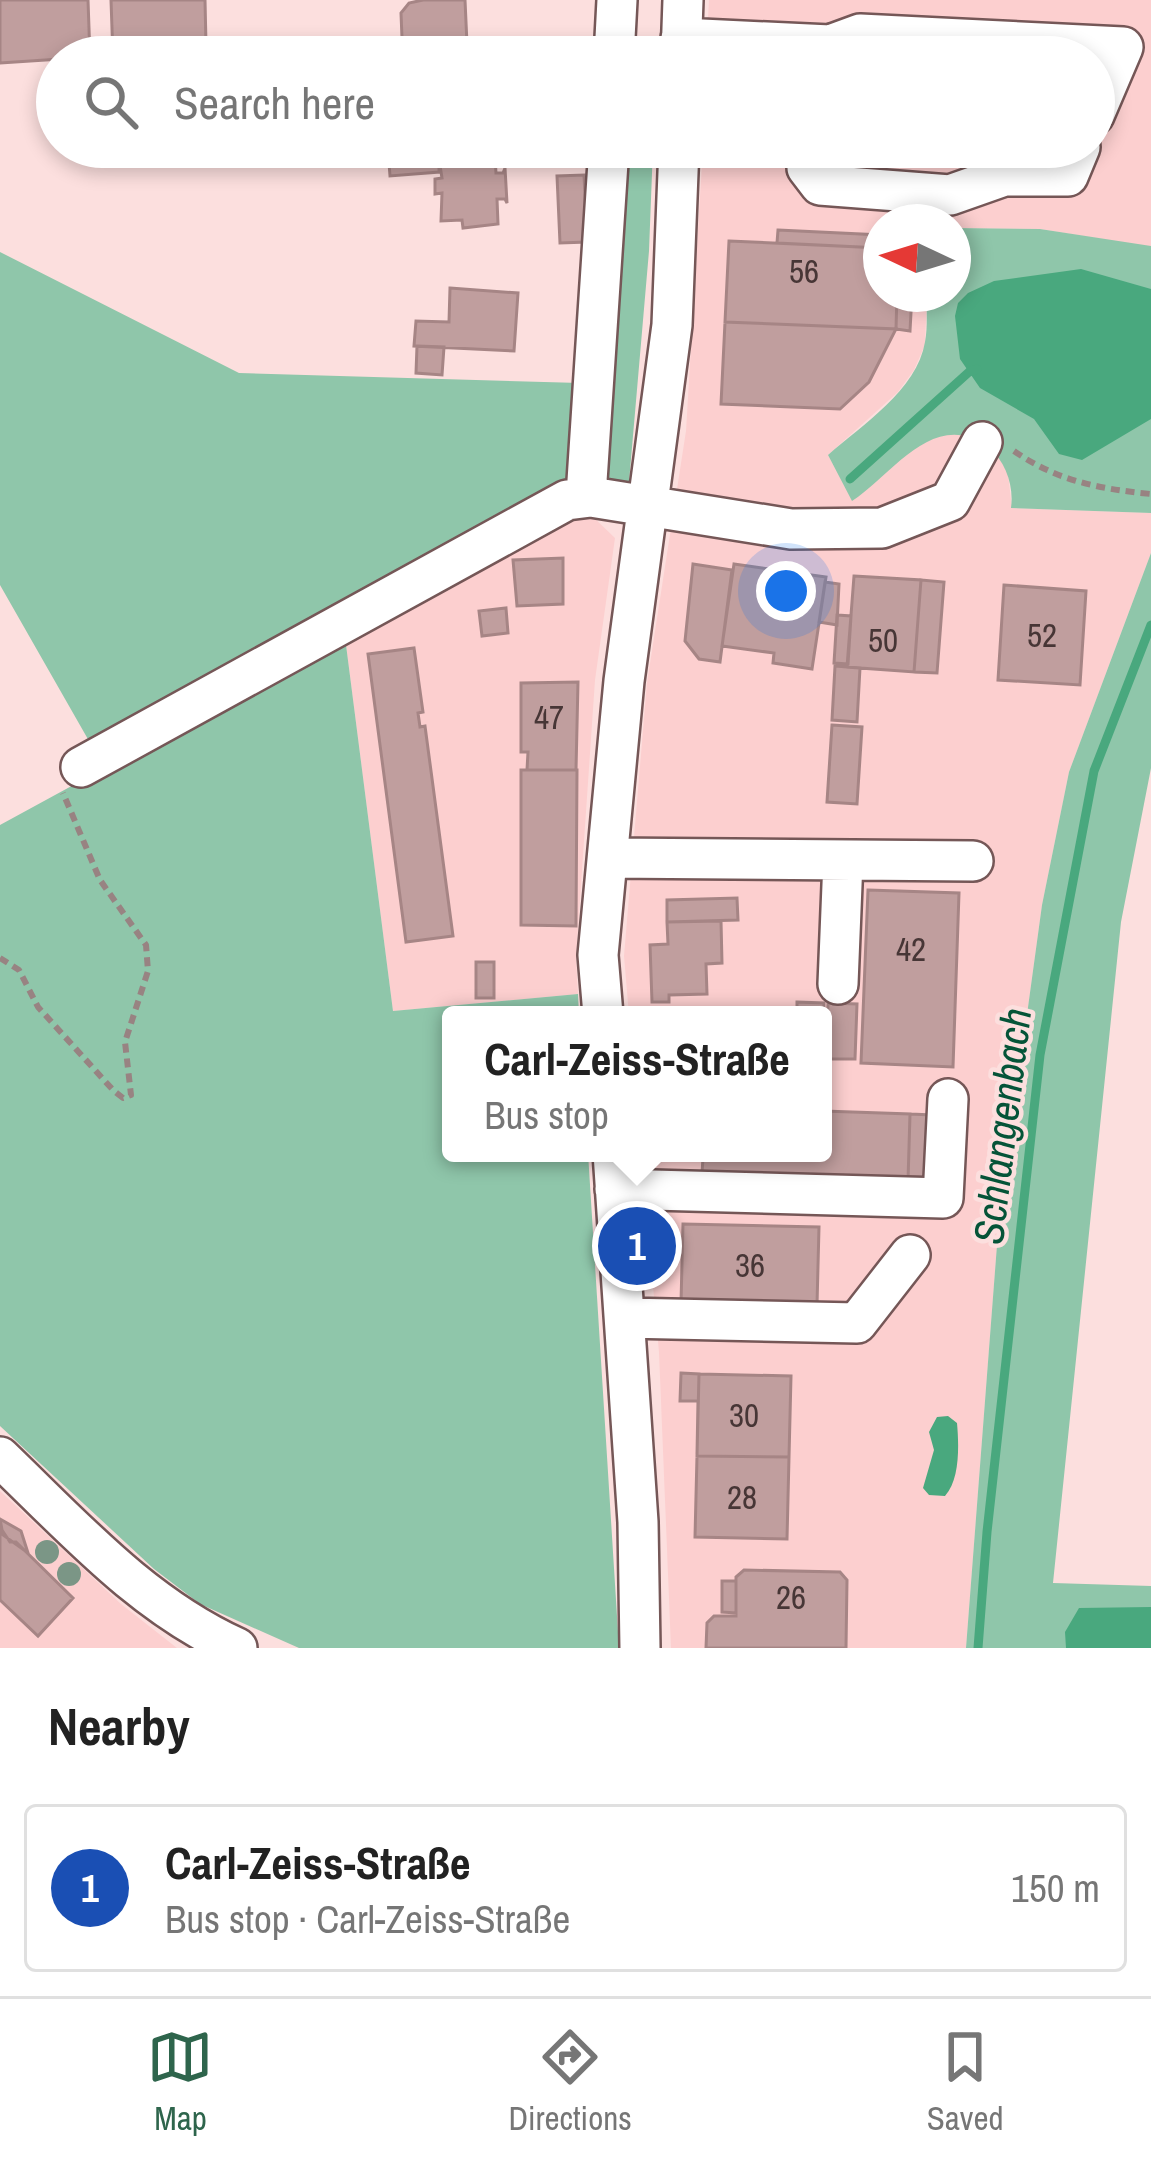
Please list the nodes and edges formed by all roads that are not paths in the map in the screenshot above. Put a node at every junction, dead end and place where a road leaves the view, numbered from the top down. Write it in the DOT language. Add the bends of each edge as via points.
graph roads {
  1 [pos="617,0"];
  2 [pos="682,32"];
  3 [pos="615,36"];
  4 [pos="715,36"];
  5 [pos="858,36"];
  6 [pos="900,36"];
  7 [pos="608,168"];
  8 [pos="678,168"];
  9 [pos="808,168"];
  10 [pos="1071,168"];
  11 [pos="982,442"];
  12 [pos="591,497"];
  13 [pos="650,507"];
  14 [pos="69,774"];
  15 [pos="608,858"];
  16 [pos="843,860"];
  17 [pos="973,861"];
  18 [pos="838,985"];
  19 [pos="602,1006"];
  20 [pos="948,1099"];
  21 [pos="614,1171"];
  22 [pos="910,1255"];
  23 [pos="625,1318"];
  24 [pos="0,1457"];
  25 [pos="189,1639"];
  26 [pos="237,1648"];
  27 [pos="640,1648"];
  1 -- 3 [label="street"];
  2 -- 4 [label="street"];
  5 -- 6 [label="street"];
  7 -- 12 [label="street"];
  8 -- 13 [label="street" via="672,325"];
  9 -- 10 [label="street" via="820,185 950,195 1004,176 1068,176"];
  11 -- 13 [label="street" via="950,501 882,528 791,529"];
  12 -- 13 [label="street"];
  12 -- 14 [label="street" via="567,500"];
  13 -- 15 [label="street"];
  15 -- 16 [label="street"];
  15 -- 19 [label="street" via="598,955"];
  16 -- 17 [label="street"];
  16 -- 18 [label="street"];
  20 -- 21 [label="street" via="944,1198"];
  21 -- 23 [label="street"];
  22 -- 23 [label="street" via="857,1323"];
  23 -- 27 [label="street"];
  24 -- 25 [label="street"];
  25 -- 26 [label="street"];
}
